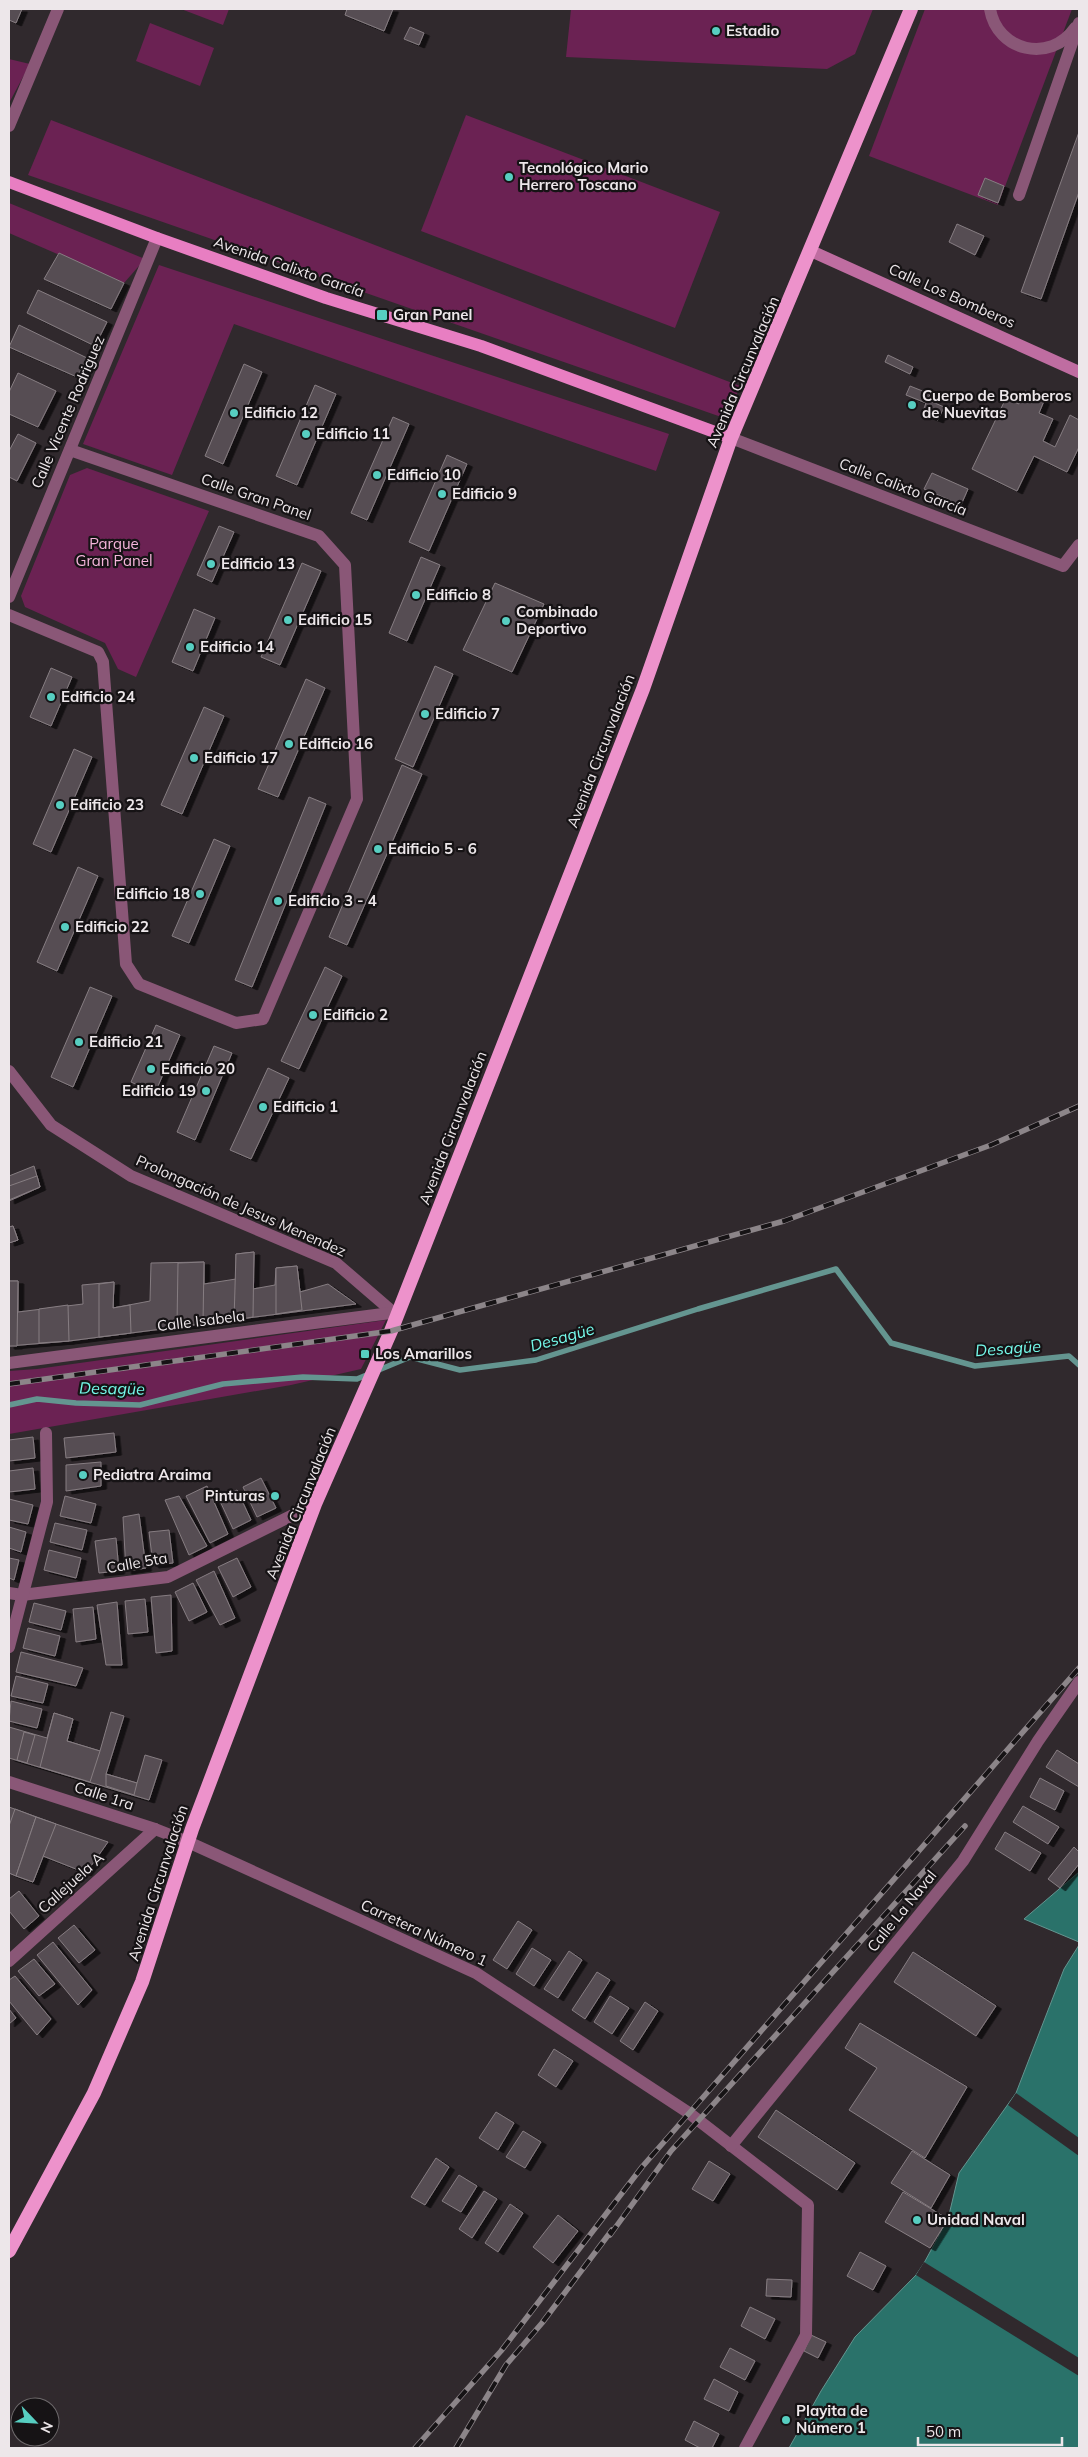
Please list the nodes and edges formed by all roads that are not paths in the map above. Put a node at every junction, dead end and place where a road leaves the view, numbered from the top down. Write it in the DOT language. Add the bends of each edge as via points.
graph roads {
  1 [pos="58,9"];
  2 [pos="911,9"];
  3 [pos="990,9"];
  4 [pos="1079,23"];
  5 [pos="9,126"];
  6 [pos="9,182"];
  7 [pos="1020,195"];
  8 [pos="158,238"];
  9 [pos="811,251"];
  10 [pos="1079,372"];
  11 [pos="731,438"];
  12 [pos="70,450"];
  13 [pos="1079,545"];
  14 [pos="9,597"];
  15 [pos="9,615"];
  16 [pos="9,1071"];
  17 [pos="396,1312"];
  18 [pos="9,1363"];
  19 [pos="46,1433"];
  20 [pos="315,1504"];
  21 [pos="9,1593"];
  22 [pos="22,1595"];
  23 [pos="9,1647"];
  24 [pos="1079,1682"];
  25 [pos="9,1782"];
  26 [pos="155,1829"];
  27 [pos="188,1842"];
  28 [pos="9,1961"];
  29 [pos="731,2146"];
  30 [pos="9,2251"];
  31 [pos="745,2448"];
  1 -- 5 [label="street"];
  2 -- 9 [label="highway, Avenida Circunvalación"];
  3 -- 4 [label="street" via="999,32 1011,43 1025,49 1057,46"];
  4 -- 7 [label="street"];
  6 -- 8 [label="main road, Avenida Calixto García"];
  8 -- 11 [label="main road, Avenida Calixto García" via="326,298 481,346"];
  8 -- 12 [label="street, Calle Vicente Rodriguez"];
  9 -- 10 [label="main road, Calle Los Bomberos"];
  9 -- 11 [label="highway, Avenida Circunvalación"];
  11 -- 13 [label="street, Calle Calixto García" via="1063,566"];
  11 -- 17 [label="highway, Avenida Circunvalación" via="643,689"];
  12 -- 14 [label="street, Calle Vicente Rodriguez"];
  12 -- 15 [label="street, Calle Gran Panel" via="319,536 345,564 357,799 263,1019 236,1023 139,984 126,964 103,662 98,652"];
  16 -- 17 [label="street, Prolongación de Jesus Menendez" via="52,1125 132,1176 336,1263"];
  17 -- 18 [label="street, Calle Isabela"];
  17 -- 20 [label="highway, Avenida Circunvalación" via="378,1362"];
  19 -- 22 [label="street" via="47,1502"];
  20 -- 22 [label="street, Calle 5ta" via="168,1577"];
  20 -- 27 [label="highway, Avenida Circunvalación"];
  21 -- 22 [label="street, Calle 5ta"];
  22 -- 23 [label="street"];
  24 -- 29 [label="street, Calle La Naval" via="963,1861"];
  25 -- 26 [label="street, Calle 1ra"];
  26 -- 27 [label="street, Calle 1ra"];
  26 -- 28 [label="street, Callejuela A"];
  27 -- 29 [label="street, Carretera Número 1" via="476,1973 689,2113"];
  27 -- 30 [label="highway, Avenida Circunvalación" via="142,1982 102,2076"];
  29 -- 31 [label="street, Carretera Número 1" via="808,2205 806,2335"];
}
